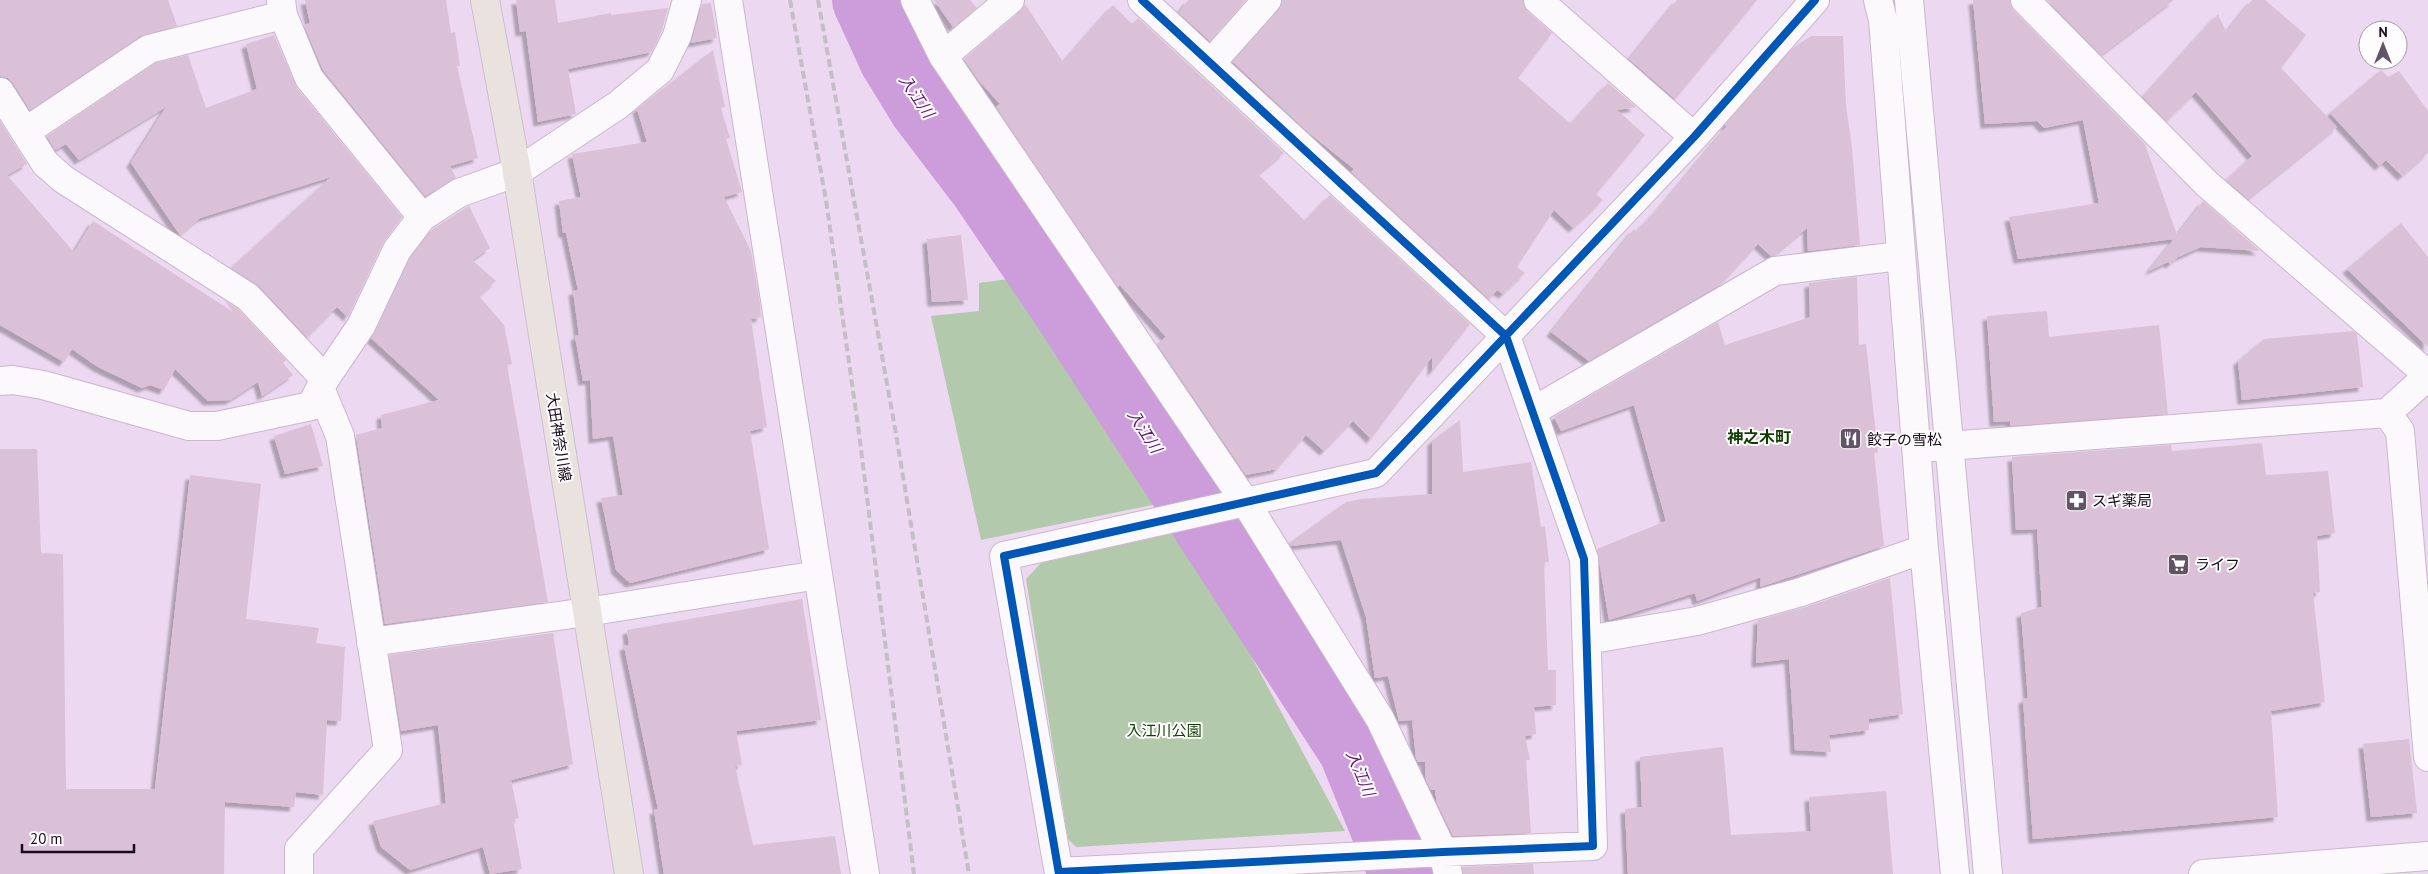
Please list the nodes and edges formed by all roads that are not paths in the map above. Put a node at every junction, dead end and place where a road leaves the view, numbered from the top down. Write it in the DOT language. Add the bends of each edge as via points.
graph roads {
  1 [pos="485,0"];
  2 [pos="687,0"];
  3 [pos="728,0"];
  4 [pos="914,0"];
  5 [pos="1010,0"];
  6 [pos="1142,0"];
  7 [pos="1267,0"];
  8 [pos="1538,0"];
  9 [pos="1816,0"];
  10 [pos="1878,0"];
  11 [pos="1909,0"];
  12 [pos="2025,0"];
  13 [pos="282,7"];
  14 [pos="943,56"];
  15 [pos="1211,63"];
  16 [pos="0,92"];
  17 [pos="25,132"];
  18 [pos="1694,137"];
  19 [pos="517,172"];
  20 [pos="422,217"];
  21 [pos="1900,256"];
  22 [pos="1506,336"];
  23 [pos="2428,375"];
  24 [pos="0,381"];
  25 [pos="323,384"];
  26 [pos="1533,411"];
  27 [pos="2387,413"];
  28 [pos="1950,446"];
  29 [pos="1916,448"];
  30 [pos="1242,504"];
  31 [pos="1924,550"];
  32 [pos="818,575"];
  33 [pos="587,612"];
  34 [pos="1587,640"];
  35 [pos="371,642"];
  36 [pos="2428,757"];
  37 [pos="2428,856"];
  38 [pos="1438,860"];
  39 [pos="1365,866"];
  40 [pos="1059,873"];
  41 [pos="299,874"];
  42 [pos="629,874"];
  43 [pos="864,874"];
  44 [pos="1955,874"];
  45 [pos="1988,874"];
  46 [pos="2203,874"];
  1 -- 19 [label="main road, 大田神奈川線"];
  2 -- 19 [label="street" via="677,36 660,70 618,105"];
  3 -- 32 [label="street"];
  4 -- 14 [label="street"];
  5 -- 14 [label="street"];
  6 -- 15 [label="street"];
  7 -- 15 [label="street"];
  8 -- 18 [label="street"];
  9 -- 18 [label="street"];
  10 -- 21 [label="street"];
  11 -- 28 [label="street"];
  12 -- 23 [label="street" via="2207,184"];
  13 -- 17 [label="street" via="149,49"];
  13 -- 20 [label="street" via="309,78"];
  14 -- 30 [label="street"];
  15 -- 22 [label="street"];
  16 -- 17 [label="street"];
  17 -- 25 [label="street" via="45,163 63,180 248,297"];
  18 -- 22 [label="street"];
  19 -- 20 [label="street" via="459,192"];
  19 -- 33 [label="main road, 大田神奈川線"];
  20 -- 25 [label="street" via="397,250 361,326"];
  21 -- 26 [label="street" via="1775,271"];
  21 -- 29 [label="street"];
  22 -- 26 [label="street"];
  22 -- 30 [label="street" via="1376,473"];
  23 -- 27 [label="street"];
  24 -- 25 [label="street" via="43,385 189,426 217,426 311,406"];
  25 -- 35 [label="street" via="340,436"];
  26 -- 34 [label="street" via="1584,560"];
  27 -- 28 [label="street"];
  27 -- 36 [label="street" via="2400,431"];
  28 -- 29 [label="street"];
  28 -- 45 [label="street"];
  29 -- 31 [label="street"];
  30 -- 38 [label="street" via="1380,719"];
  30 -- 40 [label="street" via="1004,556"];
  31 -- 34 [label="street" via="1801,592 1697,621"];
  31 -- 44 [label="street"];
  32 -- 33 [label="street"];
  32 -- 43 [label="street"];
  33 -- 35 [label="street"];
  33 -- 42 [label="main road, 大田神奈川線"];
  34 -- 38 [label="street" via="1593,846"];
  35 -- 41 [label="street" via="388,750 299,849"];
  37 -- 46 [label="street"];
  38 -- 39 [label="street"];
  39 -- 40 [label="street"];
}
